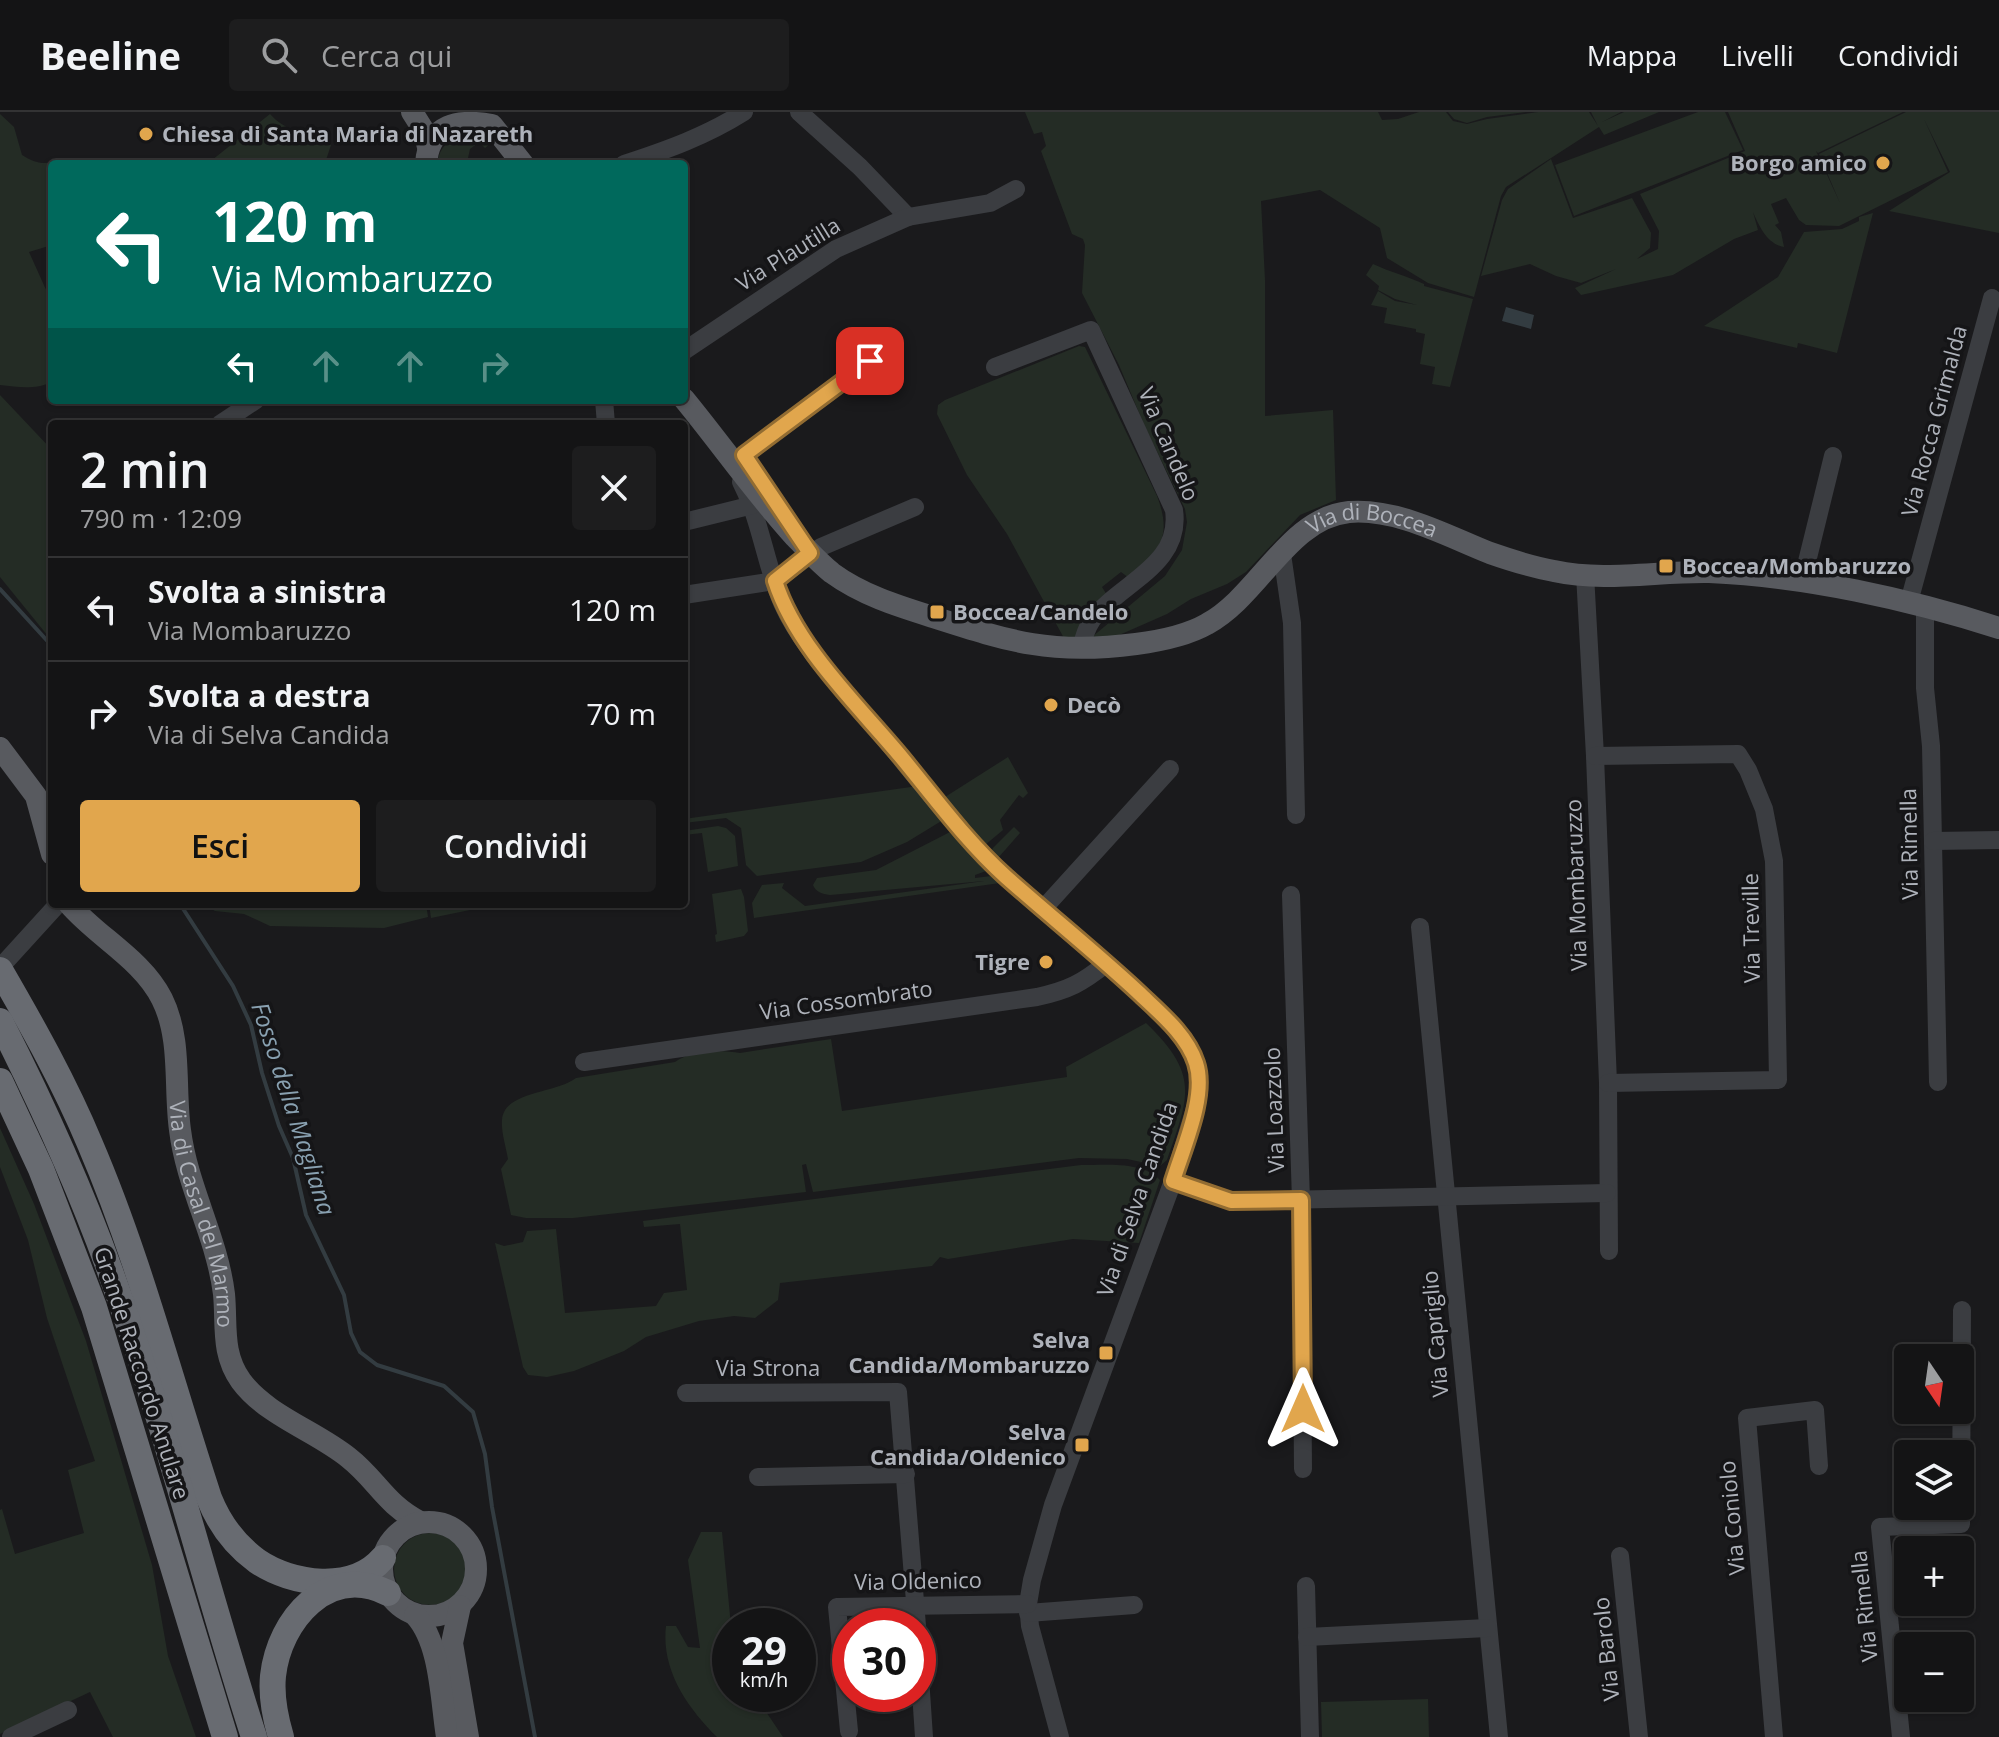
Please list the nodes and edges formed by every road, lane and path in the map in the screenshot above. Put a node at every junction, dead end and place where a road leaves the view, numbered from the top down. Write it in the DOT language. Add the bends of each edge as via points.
graph roads {
  1 [pos="412,112"];
  2 [pos="436,112"];
  3 [pos="744,112"];
  4 [pos="799,112"];
  5 [pos="490,118"];
  6 [pos="466,122"];
  7 [pos="427,156"];
  8 [pos="520,160"];
  9 [pos="635,160"];
  10 [pos="1016,189"];
  11 [pos="908,217"];
  12 [pos="1992,298"];
  13 [pos="688,348"];
  14 [pos="870,361"];
  15 [pos="995,367"];
  16 [pos="688,385"];
  17 [pos="250,404"];
  18 [pos="688,404"];
  19 [pos="226,420"];
  20 [pos="720,443"];
  21 [pos="744,455"];
  22 [pos="1833,456"];
  23 [pos="753,505"];
  24 [pos="915,507"];
  25 [pos="688,521"];
  26 [pos="806,548"];
  27 [pos="1282,554"];
  28 [pos="1585,574"];
  29 [pos="775,581"];
  30 [pos="1802,582"];
  31 [pos="688,594"];
  32 [pos="1917,604"];
  33 [pos="1999,628"];
  34 [pos="1081,649"];
  35 [pos="0,748"];
  36 [pos="1595,756"];
  37 [pos="1170,769"];
  38 [pos="1296,815"];
  39 [pos="48,840"];
  40 [pos="1999,840"];
  41 [pos="1933,841"];
  42 [pos="1291,895"];
  43 [pos="54,908"];
  44 [pos="73,908"];
  45 [pos="1043,909"];
  46 [pos="1420,927"];
  47 [pos="1107,963"];
  48 [pos="4,965"];
  49 [pos="0,1021"];
  50 [pos="584,1062"];
  51 [pos="0,1081"];
  52 [pos="1938,1082"];
  53 [pos="1608,1083"];
  54 [pos="1173,1181"];
  55 [pos="1607,1193"];
  56 [pos="1446,1197"];
  57 [pos="1301,1200"];
  58 [pos="1609,1251"];
  59 [pos="1962,1310"];
  60 [pos="686,1393"];
  61 [pos="1819,1466"];
  62 [pos="1303,1469"];
  63 [pos="906,1474"];
  64 [pos="758,1477"];
  65 [pos="380,1492"];
  66 [pos="420,1522"];
  67 [pos="389,1547"];
  68 [pos="1620,1556"];
  69 [pos="171,1560"];
  70 [pos="1306,1586"];
  71 [pos="388,1593"];
  72 [pos="915,1604"];
  73 [pos="1134,1605"];
  74 [pos="460,1606"];
  75 [pos="915,1608"];
  76 [pos="1028,1608"];
  77 [pos="415,1615"];
  78 [pos="1487,1628"];
  79 [pos="1307,1637"];
  80 [pos="68,1710"];
  81 [pos="922,1712"];
  82 [pos="849,1731"];
  83 [pos="11,1737"];
  84 [pos="210,1737"];
  85 [pos="225,1737"];
  86 [pos="254,1737"];
  87 [pos="281,1737"];
  88 [pos="447,1737"];
  89 [pos="468,1737"];
  90 [pos="924,1737"];
  91 [pos="1060,1737"];
  92 [pos="1310,1737"];
  93 [pos="1499,1737"];
  94 [pos="1639,1737"];
  95 [pos="1774,1737"];
  96 [pos="1901,1737"];
  1 -- 7 [label="main road" via="424,131"];
  2 -- 6 [label="main road"];
  3 -- 9 [label="street" via="699,137"];
  4 -- 11 [label="street"];
  5 -- 6 [label="main road"];
  5 -- 8 [label="main road"];
  6 -- 7 [label="main road" via="446,127"];
  10 -- 11 [label="street, Via Plautilla" via="990,203"];
  11 -- 13 [label="street, Via Plautilla" via="825,254"];
  12 -- 32 [label="street, Via Rocca Grimalda"];
  14 -- 21 [label="street"];
  15 -- 34 [label="street, Via Candelo" via="1091,330 1174,510 1174,533 1163,555 1093,618"];
  16 -- 21 [label="main road, Via di Boccea"];
  17 -- 19 [label="street"];
  18 -- 20 [label="main road, Via di Boccea"];
  20 -- 23 [label="street, Via di Selva Candida"];
  20 -- 26 [label="main road, Via di Boccea"];
  21 -- 26 [label="main road, Via di Boccea"];
  22 -- 30 [label="street"];
  23 -- 25 [label="street"];
  23 -- 29 [label="street, Via di Selva Candida"];
  24 -- 26 [label="street"];
  26 -- 29 [label="street"];
  26 -- 34 [label="main road, Via di Boccea" via="843,580 882,600 1013,642"];
  27 -- 28 [label="main road, Via di Boccea" via="1323,519 1367,512 1495,555"];
  27 -- 34 [label="main road, Via di Boccea" via="1237,602 1200,627 1148,642"];
  27 -- 38 [label="street" via="1292,623"];
  28 -- 30 [label="main road, Via di Boccea" via="1710,572"];
  28 -- 36 [label="street, Via Mombaruzzo"];
  29 -- 31 [label="street"];
  29 -- 45 [label="street, Via di Selva Candida" via="795,627 825,666 1003,875"];
  30 -- 32 [label="main road, Via di Boccea"];
  32 -- 33 [label="main road, Via di Boccea"];
  32 -- 41 [label="street, Via Rimella" via="1931,746"];
  35 -- 39 [label="main road" via="36,796"];
  36 -- 53 [label="street, Via Mombaruzzo"];
  36 -- 53 [label="street, Via Treville" via="1738,754 1764,809 1774,861 1778,1080"];
  37 -- 45 [label="street"];
  40 -- 41 [label="street"];
  41 -- 52 [label="street, Via Rimella"];
  42 -- 57 [label="street, Via Loazzolo"];
  43 -- 48 [label="street"];
  44 -- 65 [label="main road, Via di Casal del Marmo" via="151,982 168,1016 184,1158 219,1271 224,1339 235,1370 269,1406 347,1456"];
  45 -- 47 [label="street, Via di Selva Candida"];
  46 -- 56 [label="street, Via Capriglio"];
  47 -- 50 [label="street, Via Cossombrato" via="1067,990 1037,997"];
  47 -- 54 [label="street, Via di Selva Candida" via="1176,1031 1196,1063 1198,1098"];
  48 -- 67 [label="highway" via="92,1147 220,1522 255,1559 321,1581 368,1572"];
  49 -- 86 [label="highway, Grande Raccordo Anulare" via="58,1140 114,1281"];
  51 -- 69 [label="highway, Grande Raccordo Anulare" via="74,1252"];
  53 -- 55 [label="street, Via Mombaruzzo"];
  54 -- 57 [label="street" via="1231,1201"];
  54 -- 76 [label="street, Via di Selva Candida" via="1053,1505"];
  55 -- 56 [label="street"];
  55 -- 58 [label="street, Via Mombaruzzo"];
  56 -- 57 [label="street"];
  56 -- 78 [label="street, Via Capriglio"];
  57 -- 62 [label="street, Via Loazzolo"];
  59 -- 96 [label="street, Via Rimella" via="1961,1524 1880,1527"];
  60 -- 63 [label="street, Via Strona" via="898,1392"];
  61 -- 95 [label="street, Via Coniolo" via="1815,1410 1747,1418"];
  63 -- 64 [label="street"];
  63 -- 72 [label="street"];
  65 -- 66 [label="main road, Via di Casal del Marmo"];
  65 -- 67 [label="main road, Via di Casal del Marmo" via="390,1514"];
  66 -- 67 [label="main road" via="406,1527"];
  66 -- 74 [label="main road" via="450,1527 472,1548 476,1579"];
  67 -- 71 [label="main road" via="382,1576"];
  68 -- 94 [label="street, Via Barolo"];
  69 -- 84 [label="highway"];
  69 -- 85 [label="highway, Grande Raccordo Anulare"];
  70 -- 79 [label="street"];
  71 -- 77 [label="main road"];
  71 -- 87 [label="highway" via="365,1585 339,1588 320,1595 297,1615 282,1640 273,1679"];
  72 -- 75 [label="street"];
  72 -- 76 [label="street, Via Oldenico"];
  72 -- 82 [label="street, Via Oldenico" via="837,1607"];
  73 -- 76 [label="street, Via Oldenico"];
  74 -- 77 [label="main road" via="439,1616"];
  74 -- 89 [label="main road" via="452,1643"];
  76 -- 91 [label="street, Via di Selva Candida"];
  77 -- 88 [label="main road" via="431,1641"];
  78 -- 79 [label="street"];
  78 -- 93 [label="street, Via Capriglio"];
  79 -- 92 [label="street"];
  80 -- 83 [label="street"];
  81 -- 90 [label="street"];
}
